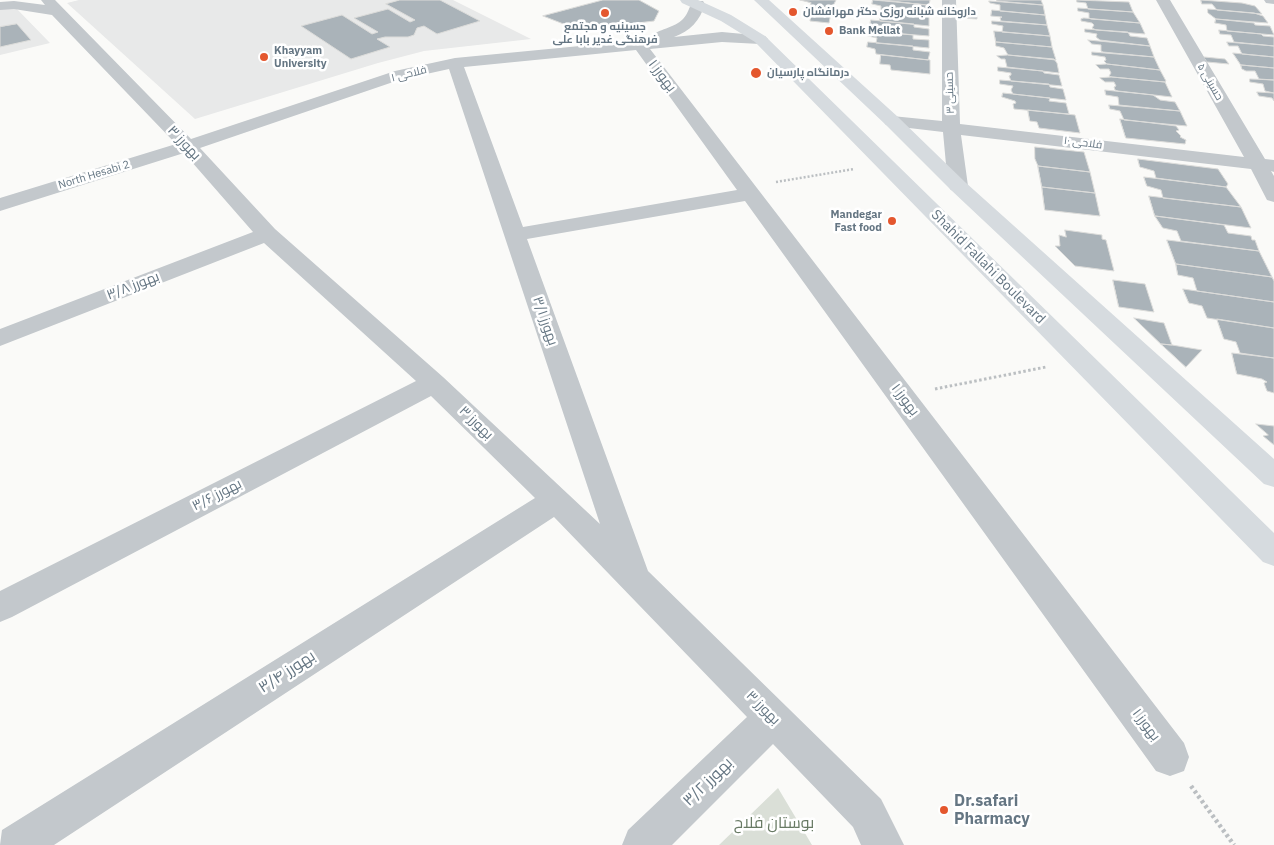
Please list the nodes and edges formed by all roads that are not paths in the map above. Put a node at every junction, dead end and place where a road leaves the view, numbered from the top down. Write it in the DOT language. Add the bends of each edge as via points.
graph roads {
  1 [pos="761,0"];
  2 [pos="949,0"];
  3 [pos="1162,0"];
  4 [pos="692,2"];
  5 [pos="0,6"];
  6 [pos="52,6"];
  7 [pos="760,38"];
  8 [pos="639,44"];
  9 [pos="455,63"];
  10 [pos="892,121"];
  11 [pos="951,127"];
  12 [pos="188,146"];
  13 [pos="1266,165"];
  14 [pos="958,186"];
  15 [pos="748,191"];
  16 [pos="1274,196"];
  17 [pos="0,205"];
  18 [pos="267,234"];
  19 [pos="515,235"];
  20 [pos="0,338"];
  21 [pos="434,382"];
  22 [pos="1274,476"];
  23 [pos="556,500"];
  24 [pos="1274,553"];
  25 [pos="634,578"];
  26 [pos="0,607"];
  27 [pos="773,718"];
  28 [pos="1170,757"];
  29 [pos="17,845"];
  30 [pos="643,845"];
  31 [pos="883,845"];
  1 -- 10 [label="main road"];
  2 -- 11 [label="street, حسینی ۳"];
  3 -- 13 [label="street, حسینی ۵"];
  4 -- 7 [label="main road, Shahid Fallahi Boulevard"];
  4 -- 8 [label="street, فلاحی ۱" via="696,13 688,23 674,33"];
  5 -- 6 [label="street"];
  6 -- 12 [label="street, بهورز ۳"];
  7 -- 8 [label="street, فلاحی ۱" via="722,37"];
  7 -- 24 [label="main road, Shahid Fallahi Boulevard"];
  8 -- 9 [label="street, فلاحی ۱"];
  8 -- 15 [label="street, بهورز ۱"];
  9 -- 12 [label="street, فلاحی ۱" via="395,76"];
  9 -- 19 [label="street, بهورز ۳/۱"];
  10 -- 11 [label="street, فلاحی ۱۰"];
  10 -- 14 [label="main road"];
  11 -- 13 [label="street, فلاحی ۱۰"];
  11 -- 14 [label="street, حسینی ۳"];
  12 -- 17 [label="street, North Hesabi 2"];
  12 -- 18 [label="street, بهورز ۳"];
  13 -- 16 [label="street, حسینی ۵"];
  14 -- 22 [label="main road"];
  15 -- 19 [label="street"];
  15 -- 28 [label="street, بهورز ۱"];
  18 -- 20 [label="street, بهورز ۳/۸"];
  18 -- 21 [label="street, بهورز ۳"];
  19 -- 25 [label="street, بهورز ۳/۱"];
  21 -- 23 [label="street, بهورز ۳"];
  21 -- 26 [label="street, بهورز ۳/۶"];
  23 -- 25 [label="street, بهورز ۳"];
  23 -- 29 [label="street, بهورز ۳/۴"];
  25 -- 27 [label="street, بهورز ۳"];
  27 -- 30 [label="street, بهورز ۳/۲"];
  27 -- 31 [label="street, بهورز ۳" via="867,813"];
}
